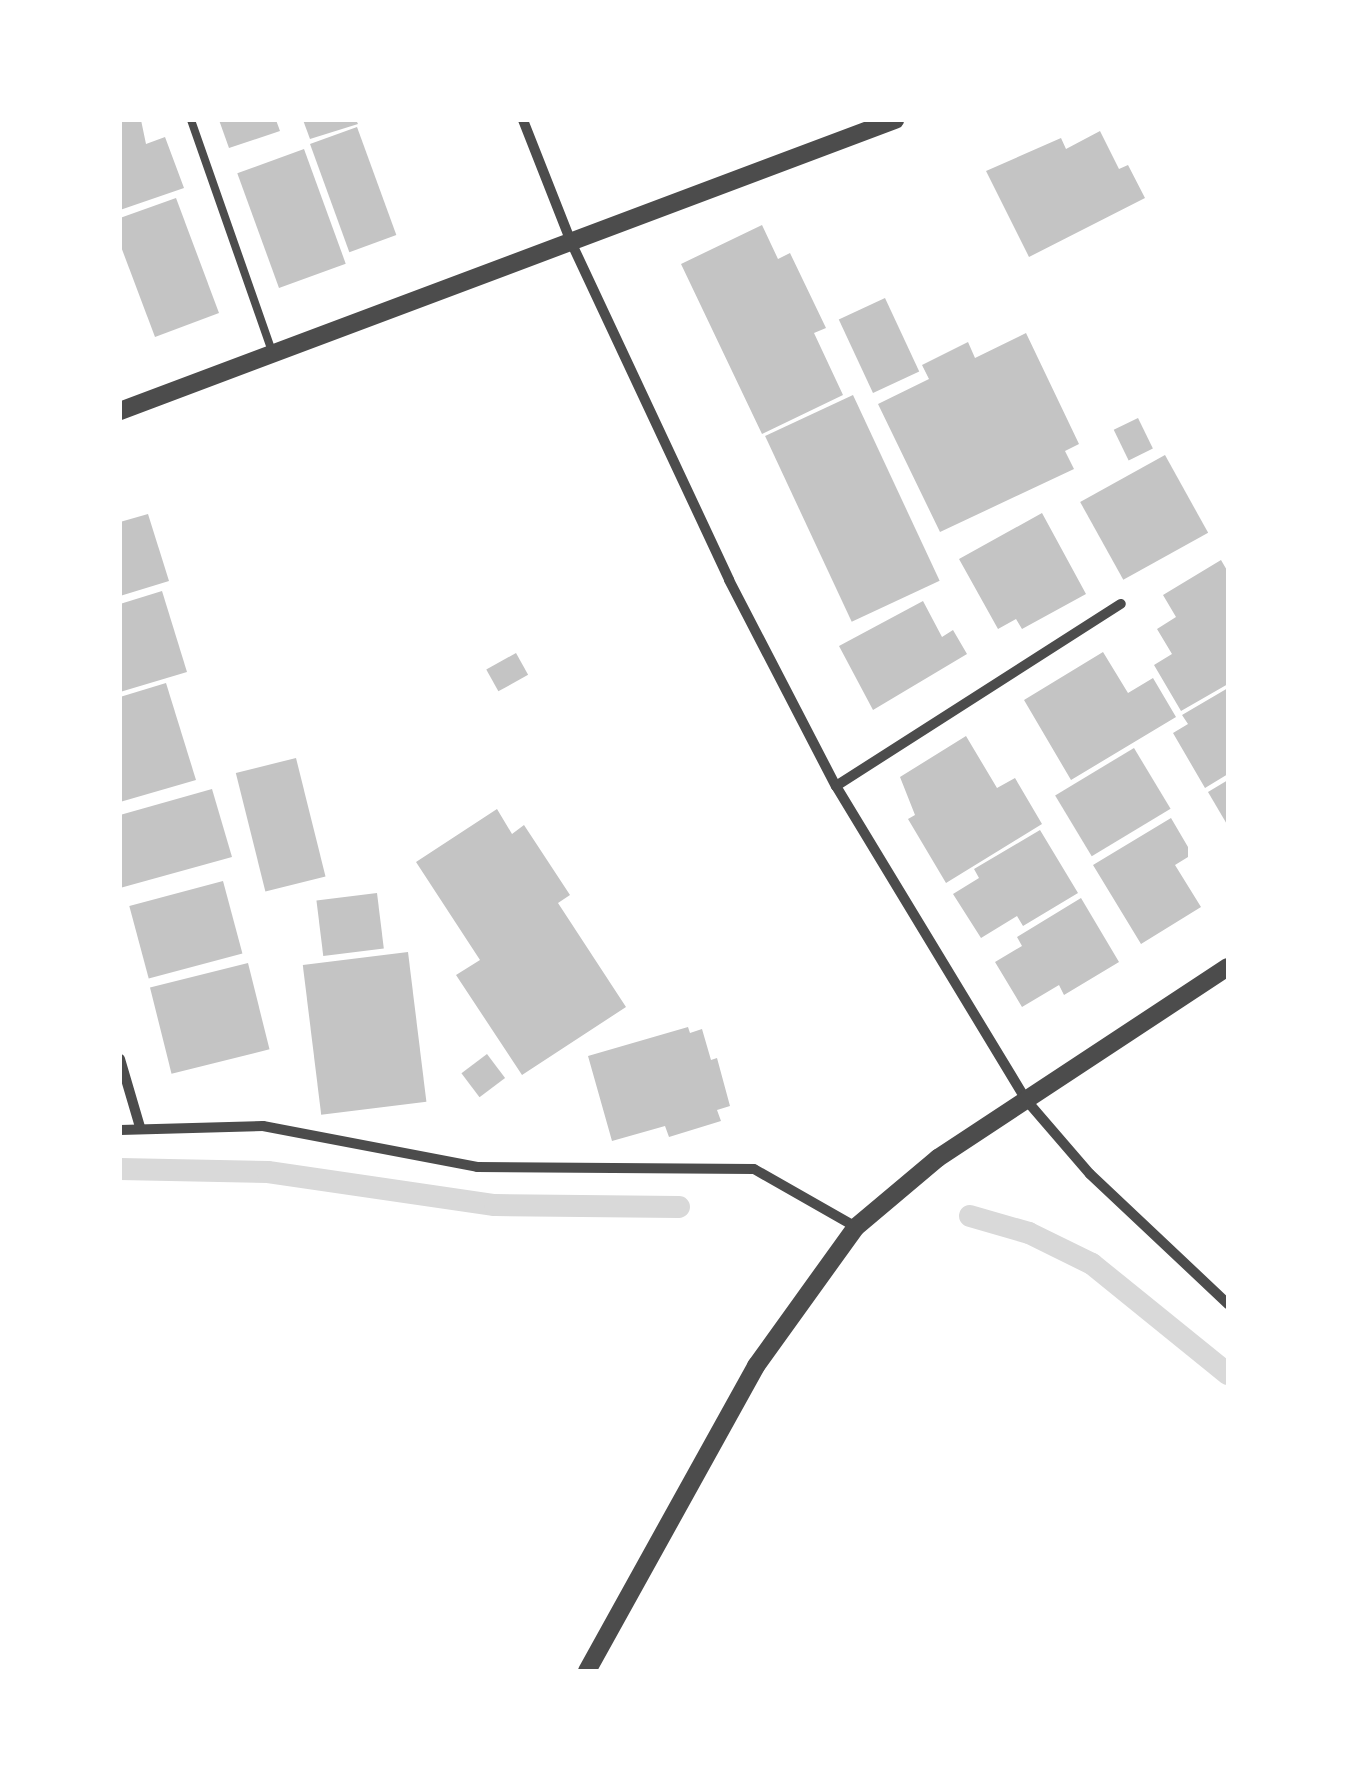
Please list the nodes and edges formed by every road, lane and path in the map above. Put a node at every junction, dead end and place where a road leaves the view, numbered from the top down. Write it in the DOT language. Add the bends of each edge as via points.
graph roads {
  1 [pos="191,120"];
  2 [pos="524,120"];
  3 [pos="895,120"];
  4 [pos="571,242"];
  5 [pos="274,354"];
  6 [pos="120,412"];
  7 [pos="1122,604"];
  8 [pos="836,786"];
  9 [pos="1228,967"];
  10 [pos="120,1059"];
  11 [pos="1027,1101"];
  12 [pos="140,1127"];
  13 [pos="120,1130"];
  14 [pos="856,1227"];
  15 [pos="1228,1304"];
  16 [pos="587,1671"];
  1 -- 5 [label="lane"];
  2 -- 4 [label="street"];
  3 -- 4 [label="street"];
  4 -- 5 [label="street"];
  4 -- 8 [label="street" via="728,580"];
  5 -- 6 [label="street"];
  7 -- 8 [label="street"];
  8 -- 11 [label="street"];
  9 -- 11 [label="street"];
  10 -- 12 [label="street"];
  11 -- 14 [label="street" via="938,1158"];
  11 -- 15 [label="street" via="1090,1174"];
  12 -- 13 [label="street"];
  12 -- 14 [label="street" via="264,1126 477,1166 754,1169"];
  14 -- 16 [label="street" via="756,1366"];
}
